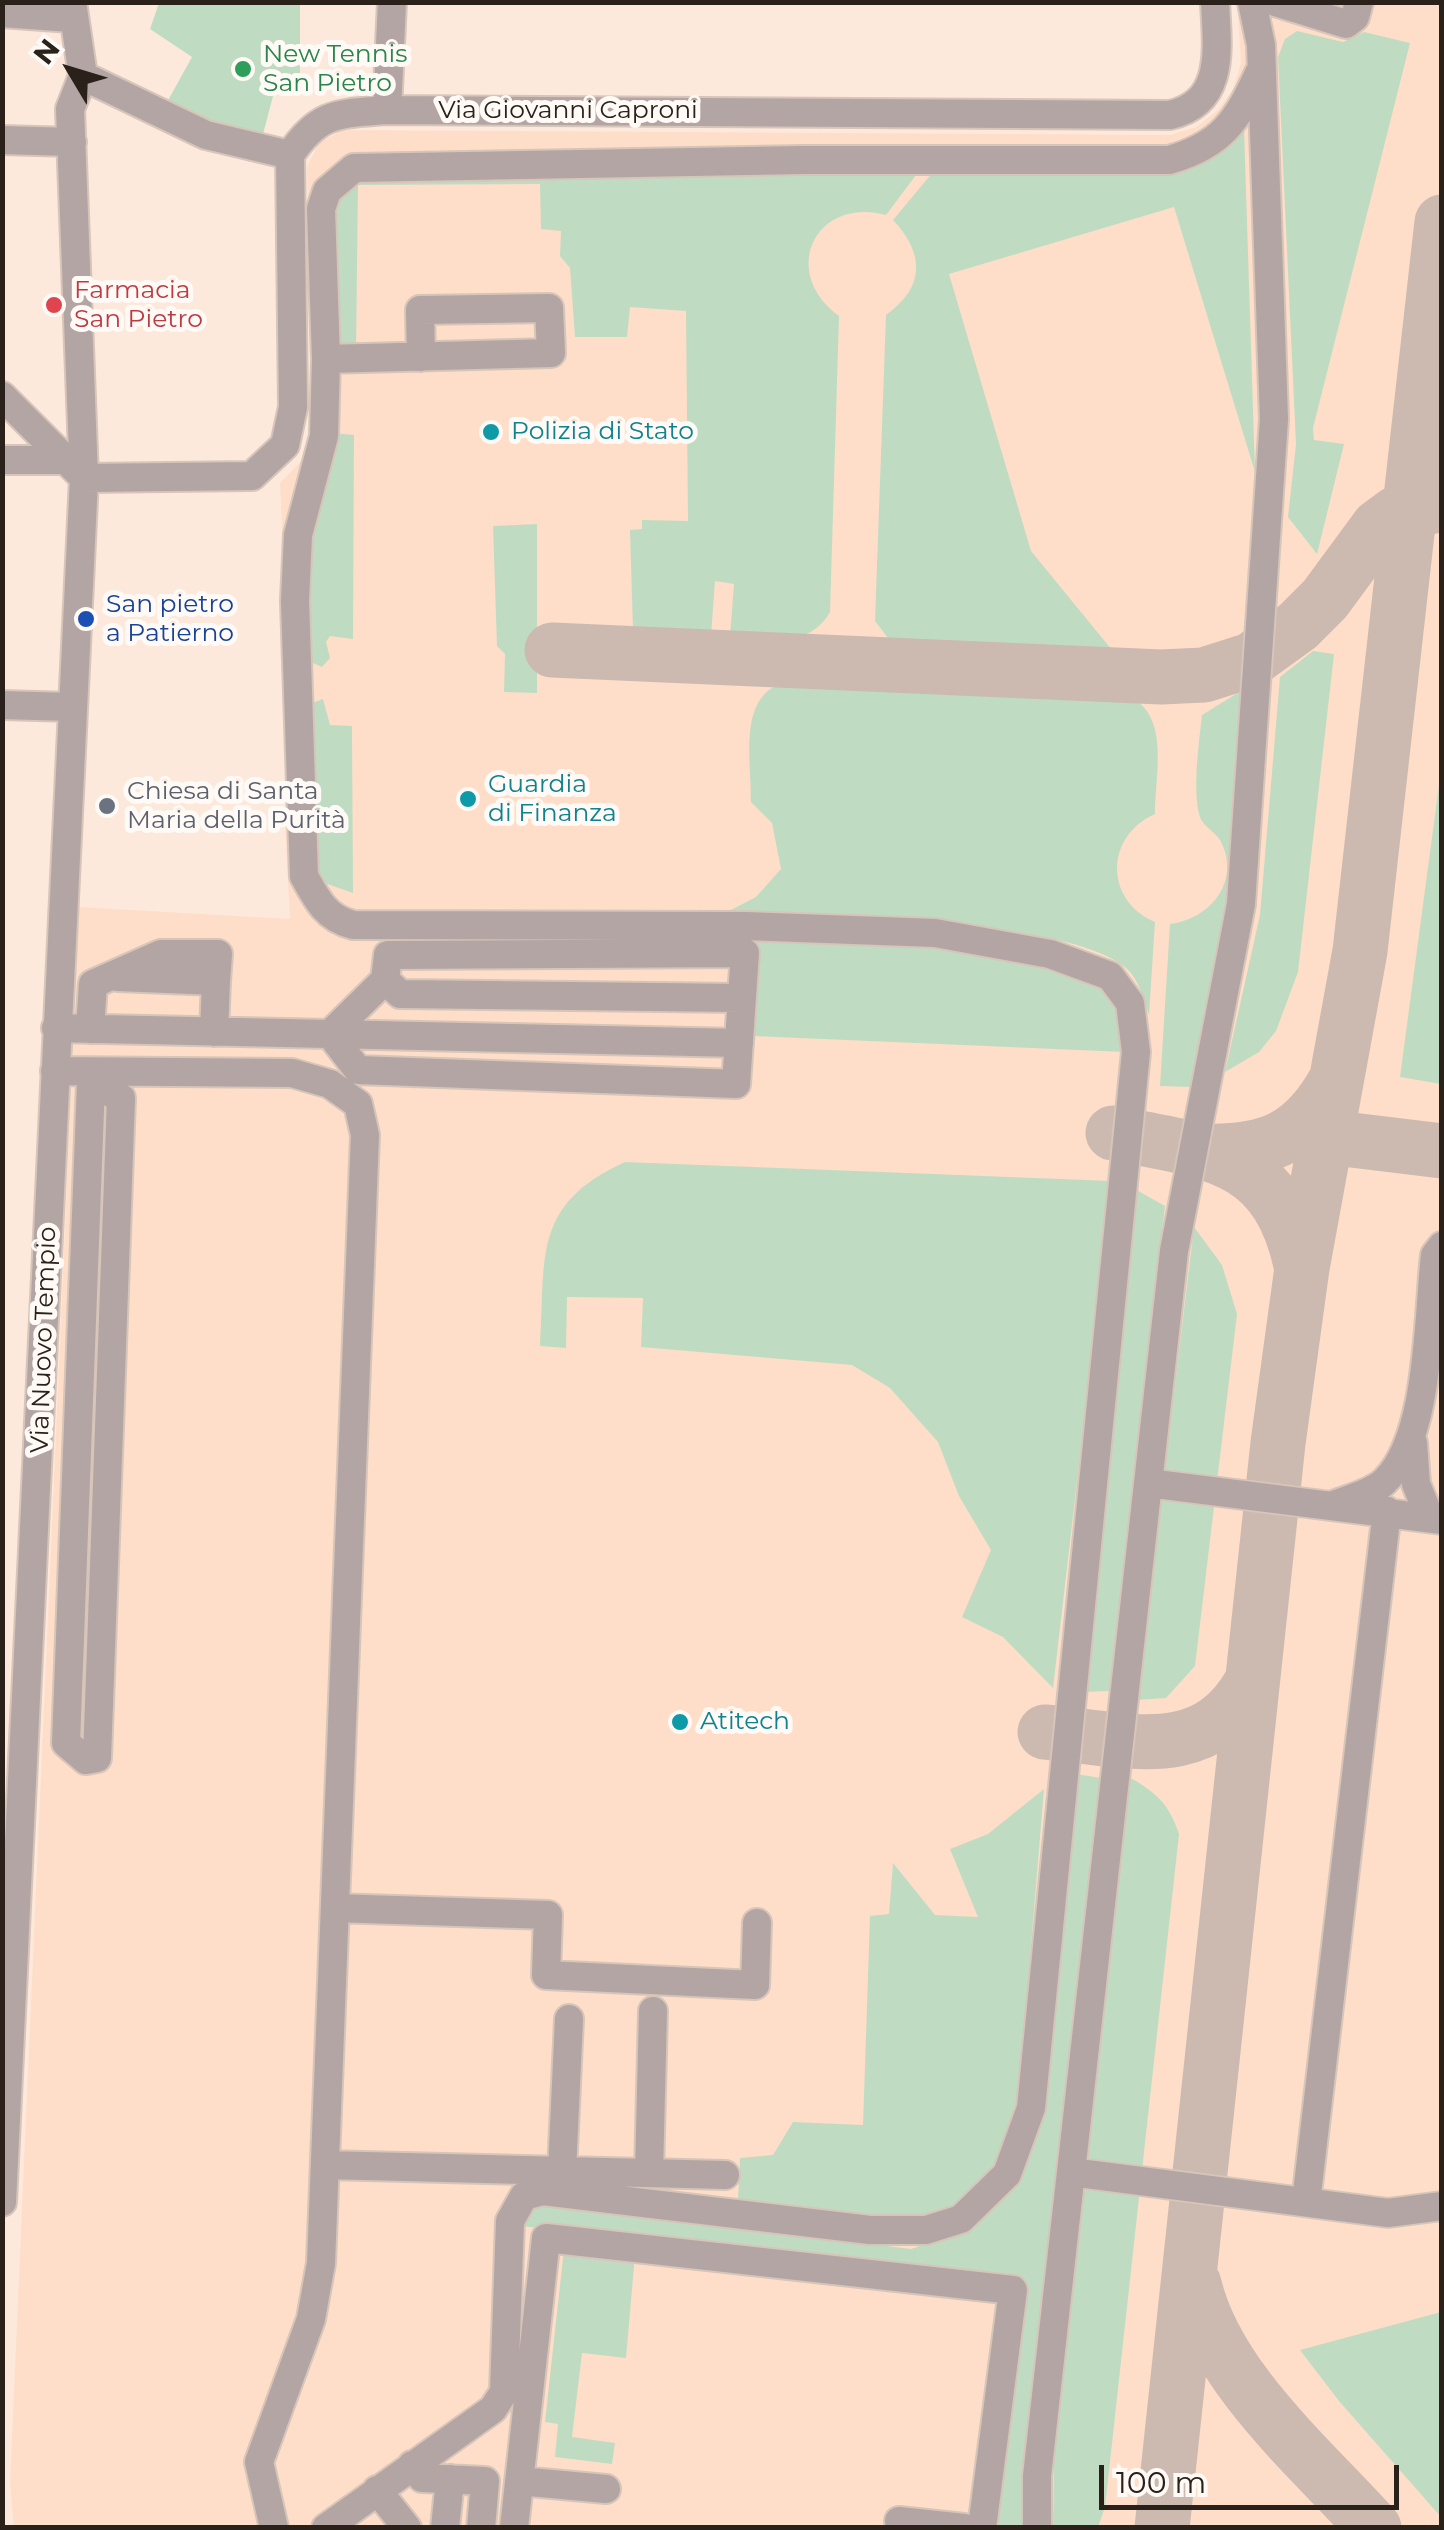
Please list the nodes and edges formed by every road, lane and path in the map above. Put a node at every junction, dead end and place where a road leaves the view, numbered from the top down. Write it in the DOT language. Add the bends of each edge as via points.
graph roads {
  1 [pos="392,2"];
  2 [pos="1215,2"];
  3 [pos="1252,2"];
  4 [pos="1359,2"];
  5 [pos="1288,8"];
  6 [pos="72,10"];
  7 [pos="2,13"];
  8 [pos="1261,56"];
  9 [pos="82,76"];
  10 [pos="387,110"];
  11 [pos="2,140"];
  12 [pos="72,142"];
  13 [pos="290,155"];
  14 [pos="421,357"];
  15 [pos="326,360"];
  16 [pos="2,396"];
  17 [pos="2,460"];
  18 [pos="74,468"];
  19 [pos="2,705"];
  20 [pos="71,706"];
  21 [pos="385,980"];
  22 [pos="742,998"];
  23 [pos="56,1028"];
  24 [pos="90,1029"];
  25 [pos="214,1032"];
  26 [pos="330,1034"];
  27 [pos="739,1042"];
  28 [pos="74,1074"];
  29 [pos="1442,1246"];
  30 [pos="1415,1428"];
  31 [pos="1148,1484"];
  32 [pos="1336,1504"];
  33 [pos="1388,1512"];
  34 [pos="1436,1519"];
  35 [pos="335,1908"];
  36 [pos="757,1923"];
  37 [pos="653,2011"];
  38 [pos="568,2018"];
  39 [pos="325,2164"];
  40 [pos="562,2171"];
  41 [pos="1071,2172"];
  42 [pos="649,2173"];
  43 [pos="725,2175"];
  44 [pos="2,2202"];
  45 [pos="1306,2202"];
  46 [pos="1442,2206"];
  47 [pos="412,2465"];
  48 [pos="450,2479"];
  49 [pos="519,2481"];
  50 [pos="606,2489"];
  51 [pos="378,2490"];
  52 [pos="899,2521"];
  53 [pos="521,2527"];
  54 [pos="274,2528"];
  55 [pos="326,2528"];
  56 [pos="407,2528"];
  57 [pos="445,2528"];
  58 [pos="481,2528"];
  59 [pos="964,2528"];
  60 [pos="982,2528"];
  61 [pos="1038,2528"];
  1 -- 10 [label="street"];
  2 -- 10 [label="street, Via Giovanni Caproni" via="1214,82 1189,111 1170,116"];
  3 -- 8 [label="street"];
  4 -- 5 [label="street" via="1346,24"];
  5 -- 8 [label="street"];
  6 -- 7 [label="street"];
  6 -- 9 [label="street"];
  8 -- 15 [label="street" via="1228,127 1205,150 1169,160 354,168 327,192 321,209"];
  8 -- 31 [label="street" via="1274,419 1240,904 1181,1204"];
  9 -- 12 [label="street, Via Nuovo Tempio" via="70,109"];
  9 -- 13 [label="street" via="206,135"];
  10 -- 13 [label="street, Via Giovanni Caproni" via="334,114 308,129"];
  11 -- 12 [label="street"];
  12 -- 18 [label="street, Via Nuovo Tempio"];
  13 -- 18 [label="street" via="293,406 285,445 252,476"];
  14 -- 14 [label="street" via="551,353 550,308 420,310"];
  14 -- 15 [label="street"];
  15 -- 47 [label="street" via="324,436 298,535 295,601 304,876 336,920 935,932 1082,962 1110,976 1130,1003 1136,1026 1031,2108 1007,2174 962,2219 926,2230 870,2230 543,2190 524,2196 510,2221 504,2392 492,2410"];
  16 -- 18 [label="street"];
  17 -- 18 [label="street"];
  18 -- 20 [label="street, Via Nuovo Tempio"];
  19 -- 20 [label="street"];
  20 -- 23 [label="street, Via Nuovo Tempio"];
  21 -- 22 [label="street" via="400,994"];
  21 -- 22 [label="street" via="388,955 745,953"];
  21 -- 26 [label="street"];
  22 -- 27 [label="street"];
  23 -- 24 [label="street"];
  23 -- 28 [label="street, Via Nuovo Tempio"];
  24 -- 25 [label="street"];
  24 -- 25 [label="street" via="93,984 108,977 216,981"];
  25 -- 26 [label="street"];
  26 -- 27 [label="street"];
  26 -- 27 [label="street" via="358,1070 736,1084"];
  28 -- 28 [label="street" via="66,1743 86,1760 97,1758 122,1098"];
  28 -- 35 [label="street" via="292,1073 330,1084 358,1104 365,1135"];
  28 -- 44 [label="street, Via Nuovo Tempio"];
  29 -- 30 [label="street" via="1435,1255"];
  30 -- 32 [label="street" via="1398,1467 1381,1486"];
  30 -- 34 [label="street" via="1411,1458"];
  31 -- 32 [label="street"];
  31 -- 41 [label="street"];
  32 -- 33 [label="street"];
  33 -- 34 [label="street"];
  33 -- 45 [label="street"];
  35 -- 36 [label="street" via="548,1916 546,1975 755,1984"];
  35 -- 39 [label="street"];
  37 -- 42 [label="street"];
  38 -- 40 [label="street"];
  39 -- 40 [label="street"];
  39 -- 54 [label="street" via="311,2320 259,2462"];
  40 -- 42 [label="street"];
  41 -- 45 [label="street"];
  41 -- 61 [label="street" via="1036,2476"];
  42 -- 43 [label="street"];
  45 -- 46 [label="street" via="1388,2213"];
  47 -- 48 [label="street" via="422,2478"];
  47 -- 51 [label="street"];
  48 -- 57 [label="street"];
  48 -- 58 [label="street" via="485,2482"];
  49 -- 50 [label="street"];
  49 -- 53 [label="street"];
  49 -- 60 [label="street" via="546,2238 1014,2290"];
  51 -- 55 [label="street"];
  51 -- 56 [label="street"];
  52 -- 59 [label="street"];
}
